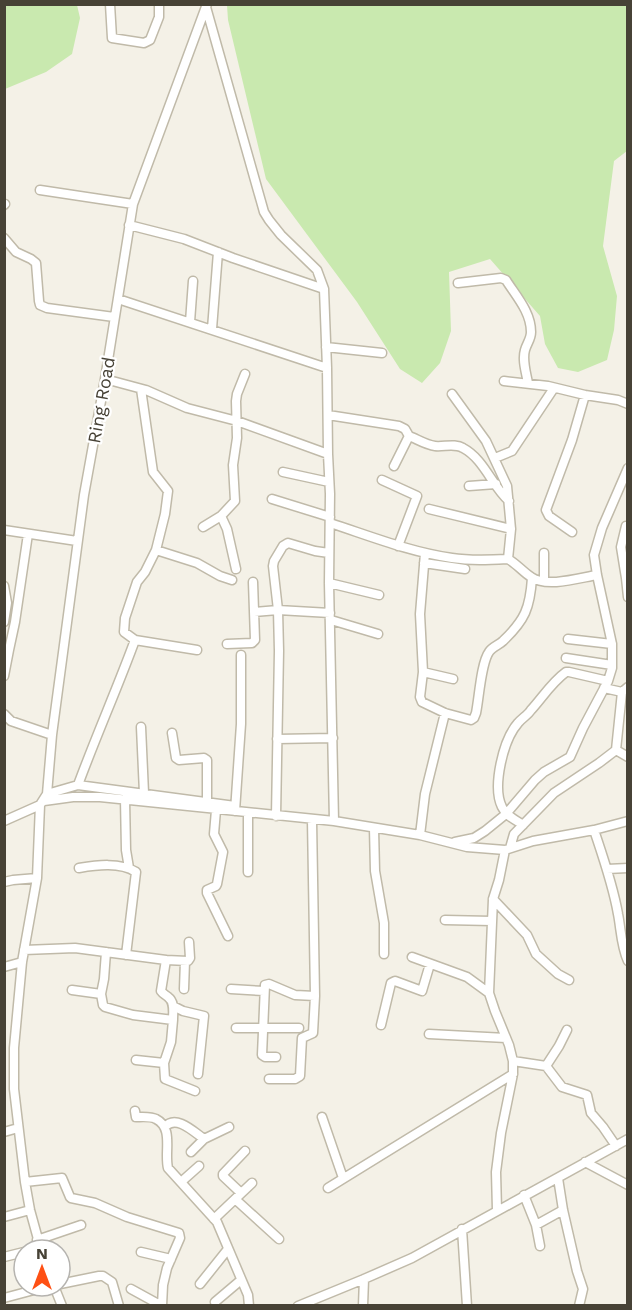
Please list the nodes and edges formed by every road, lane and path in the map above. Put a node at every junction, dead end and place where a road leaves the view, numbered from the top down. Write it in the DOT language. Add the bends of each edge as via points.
graph roads {
  1 [pos="110,4"];
  2 [pos="159,4"];
  3 [pos="206,6"];
  4 [pos="40,190"];
  5 [pos="133,204"];
  6 [pos="129,225"];
  7 [pos="4,238"];
  8 [pos="218,252"];
  9 [pos="193,281"];
  10 [pos="458,283"];
  11 [pos="324,290"];
  12 [pos="118,299"];
  13 [pos="114,317"];
  14 [pos="190,322"];
  15 [pos="212,329"];
  16 [pos="326,347"];
  17 [pos="382,352"];
  18 [pos="327,368"];
  19 [pos="245,374"];
  20 [pos="105,379"];
  21 [pos="504,381"];
  22 [pos="528,383"];
  23 [pos="554,388"];
  24 [pos="141,389"];
  25 [pos="452,394"];
  26 [pos="585,395"];
  27 [pos="627,404"];
  28 [pos="328,415"];
  29 [pos="237,421"];
  30 [pos="409,436"];
  31 [pos="328,454"];
  32 [pos="495,458"];
  33 [pos="394,466"];
  34 [pos="627,468"];
  35 [pos="284,472"];
  36 [pos="382,480"];
  37 [pos="329,482"];
  38 [pos="496,484"];
  39 [pos="469,486"];
  40 [pos="272,499"];
  41 [pos="509,501"];
  42 [pos="429,509"];
  43 [pos="221,516"];
  44 [pos="330,520"];
  45 [pos="626,526"];
  46 [pos="203,527"];
  47 [pos="4,530"];
  48 [pos="511,530"];
  49 [pos="572,532"];
  50 [pos="28,534"];
  51 [pos="77,541"];
  52 [pos="398,546"];
  53 [pos="156,550"];
  54 [pos="329,553"];
  55 [pos="425,553"];
  56 [pos="544,553"];
  57 [pos="508,559"];
  58 [pos="424,562"];
  59 [pos="236,569"];
  60 [pos="465,569"];
  61 [pos="597,575"];
  62 [pos="627,577"];
  63 [pos="532,578"];
  64 [pos="231,580"];
  65 [pos="544,581"];
  66 [pos="253,582"];
  67 [pos="329,583"];
  68 [pos="4,586"];
  69 [pos="379,595"];
  70 [pos="627,597"];
  71 [pos="278,610"];
  72 [pos="254,612"];
  73 [pos="330,617"];
  74 [pos="4,622"];
  75 [pos="378,634"];
  76 [pos="568,639"];
  77 [pos="135,640"];
  78 [pos="227,644"];
  79 [pos="612,644"];
  80 [pos="197,650"];
  81 [pos="241,655"];
  82 [pos="566,658"];
  83 [pos="612,665"];
  84 [pos="423,672"];
  85 [pos="4,676"];
  86 [pos="453,679"];
  87 [pos="606,684"];
  88 [pos="625,690"];
  89 [pos="4,714"];
  90 [pos="445,714"];
  91 [pos="141,727"];
  92 [pos="172,733"];
  93 [pos="52,735"];
  94 [pos="333,738"];
  95 [pos="277,739"];
  96 [pos="616,750"];
  97 [pos="627,757"];
  98 [pos="78,785"];
  99 [pos="144,793"];
  100 [pos="125,799"];
  101 [pos="44,800"];
  102 [pos="207,802"];
  103 [pos="235,809"];
  104 [pos="216,810"];
  105 [pos="248,813"];
  106 [pos="506,814"];
  107 [pos="276,816"];
  108 [pos="312,820"];
  109 [pos="4,821"];
  110 [pos="334,821"];
  111 [pos="627,821"];
  112 [pos="523,825"];
  113 [pos="374,828"];
  114 [pos="594,830"];
  115 [pos="420,835"];
  116 [pos="451,843"];
  117 [pos="507,849"];
  118 [pos="80,868"];
  119 [pos="129,868"];
  120 [pos="627,868"];
  121 [pos="607,869"];
  122 [pos="248,872"];
  123 [pos="37,878"];
  124 [pos="4,882"];
  125 [pos="493,899"];
  126 [pos="445,920"];
  127 [pos="492,921"];
  128 [pos="228,936"];
  129 [pos="189,942"];
  130 [pos="24,950"];
  131 [pos="106,952"];
  132 [pos="384,954"];
  133 [pos="126,955"];
  134 [pos="412,957"];
  135 [pos="166,960"];
  136 [pos="185,961"];
  137 [pos="627,961"];
  138 [pos="22,962"];
  139 [pos="430,964"];
  140 [pos="4,967"];
  141 [pos="569,980"];
  142 [pos="184,989"];
  143 [pos="231,989"];
  144 [pos="72,990"];
  145 [pos="264,991"];
  146 [pos="489,993"];
  147 [pos="101,994"];
  148 [pos="315,996"];
  149 [pos="173,1006"];
  150 [pos="173,1020"];
  151 [pos="381,1024"];
  152 [pos="236,1028"];
  153 [pos="264,1028"];
  154 [pos="299,1028"];
  155 [pos="567,1030"];
  156 [pos="429,1034"];
  157 [pos="506,1038"];
  158 [pos="9,1049"];
  159 [pos="276,1057"];
  160 [pos="136,1060"];
  161 [pos="513,1061"];
  162 [pos="164,1064"];
  163 [pos="546,1066"];
  164 [pos="198,1074"];
  165 [pos="513,1074"];
  166 [pos="269,1079"];
  167 [pos="14,1089"];
  168 [pos="4,1091"];
  169 [pos="195,1091"];
  170 [pos="135,1111"];
  171 [pos="322,1118"];
  172 [pos="165,1127"];
  173 [pos="229,1127"];
  174 [pos="18,1128"];
  175 [pos="4,1132"];
  176 [pos="204,1139"];
  177 [pos="627,1139"];
  178 [pos="616,1146"];
  179 [pos="245,1151"];
  180 [pos="191,1152"];
  181 [pos="585,1162"];
  182 [pos="199,1166"];
  183 [pos="343,1178"];
  184 [pos="558,1178"];
  185 [pos="25,1182"];
  186 [pos="181,1182"];
  187 [pos="252,1183"];
  188 [pos="627,1185"];
  189 [pos="328,1188"];
  190 [pos="524,1195"];
  191 [pos="238,1196"];
  192 [pos="30,1210"];
  193 [pos="497,1210"];
  194 [pos="563,1210"];
  195 [pos="4,1217"];
  196 [pos="214,1219"];
  197 [pos="81,1225"];
  198 [pos="536,1225"];
  199 [pos="462,1229"];
  200 [pos="36,1238"];
  201 [pos="56,1238"];
  202 [pos="279,1239"];
  203 [pos="540,1246"];
  204 [pos="228,1249"];
  205 [pos="141,1252"];
  206 [pos="171,1260"];
  207 [pos="364,1279"];
  208 [pos="241,1280"];
  209 [pos="72,1281"];
  210 [pos="200,1284"];
  211 [pos="131,1289"];
  212 [pos="215,1302"];
  213 [pos="119,1305"];
  214 [pos="162,1305"];
  215 [pos="249,1305"];
  216 [pos="298,1305"];
  217 [pos="363,1305"];
  218 [pos="467,1305"];
  219 [pos="579,1305"];
  1 -- 2 [label="street" via="112,38 144,43 149,41 159,17"];
  3 -- 5 [label="street, Ring Road"];
  3 -- 11 [label="street" via="264,212 317,270"];
  4 -- 5 [label="street"];
  5 -- 6 [label="street, Ring Road"];
  6 -- 8 [label="street"];
  6 -- 12 [label="street, Ring Road"];
  7 -- 13 [label="street" via="16,252 36,263 40,305"];
  8 -- 11 [label="street"];
  8 -- 15 [label="street"];
  9 -- 14 [label="street"];
  10 -- 22 [label="street" via="506,280 531,324 531,338 524,354"];
  11 -- 16 [label="street"];
  12 -- 13 [label="street, Ring Road"];
  12 -- 14 [label="street"];
  13 -- 20 [label="street, Ring Road"];
  14 -- 15 [label="street"];
  15 -- 18 [label="street"];
  16 -- 17 [label="street"];
  16 -- 18 [label="street"];
  18 -- 28 [label="street"];
  19 -- 29 [label="street" via="236,397"];
  20 -- 24 [label="street"];
  20 -- 51 [label="street, Ring Road"];
  21 -- 22 [label="street"];
  22 -- 23 [label="street"];
  23 -- 26 [label="street"];
  23 -- 32 [label="street" via="512,451"];
  24 -- 29 [label="street" via="187,408"];
  24 -- 53 [label="street" via="153,472 168,491"];
  25 -- 32 [label="street"];
  26 -- 27 [label="street"];
  26 -- 49 [label="street" via="546,510"];
  28 -- 30 [label="street" via="399,426"];
  28 -- 31 [label="street"];
  29 -- 31 [label="street"];
  29 -- 43 [label="street" via="232,465 236,500"];
  30 -- 33 [label="street"];
  30 -- 38 [label="street" via="432,446 465,448"];
  31 -- 37 [label="street"];
  32 -- 41 [label="street"];
  34 -- 61 [label="street" via="595,548"];
  35 -- 37 [label="street"];
  36 -- 52 [label="street" via="417,496"];
  37 -- 44 [label="street"];
  38 -- 39 [label="street"];
  38 -- 41 [label="street"];
  40 -- 44 [label="street"];
  41 -- 48 [label="street"];
  42 -- 48 [label="street"];
  43 -- 46 [label="street"];
  43 -- 59 [label="street"];
  44 -- 52 [label="street"];
  44 -- 54 [label="street"];
  45 -- 62 [label="street" via="621,547"];
  47 -- 50 [label="street"];
  48 -- 57 [label="street"];
  50 -- 51 [label="street"];
  50 -- 85 [label="street"];
  51 -- 93 [label="street, Ring Road"];
  52 -- 55 [label="street"];
  53 -- 64 [label="street" via="197,563"];
  53 -- 77 [label="street" via="136,582 125,618 124,632"];
  54 -- 67 [label="street"];
  54 -- 71 [label="street" via="290,543 283,546 273,566"];
  55 -- 57 [label="street" via="470,560"];
  55 -- 58 [label="street"];
  56 -- 65 [label="street"];
  57 -- 63 [label="street"];
  58 -- 60 [label="street"];
  58 -- 84 [label="street" via="420,614"];
  61 -- 65 [label="street"];
  61 -- 79 [label="street"];
  62 -- 70 [label="street"];
  63 -- 65 [label="street"];
  63 -- 90 [label="street" via="526,612 487,656 474,718"];
  66 -- 72 [label="street"];
  67 -- 69 [label="street"];
  67 -- 73 [label="street"];
  68 -- 74 [label="street"];
  71 -- 72 [label="street"];
  71 -- 73 [label="street"];
  71 -- 95 [label="street"];
  72 -- 78 [label="street" via="255,642"];
  73 -- 75 [label="street"];
  73 -- 94 [label="street"];
  76 -- 79 [label="street"];
  77 -- 80 [label="street"];
  77 -- 98 [label="street"];
  79 -- 83 [label="street"];
  81 -- 103 [label="street"];
  82 -- 83 [label="street"];
  83 -- 87 [label="street"];
  84 -- 86 [label="street"];
  84 -- 90 [label="street" via="421,701"];
  87 -- 88 [label="street"];
  87 -- 106 [label="street" via="570,757 535,780"];
  87 -- 106 [label="street" via="566,672 518,723 502,757 498,785"];
  88 -- 96 [label="street"];
  89 -- 93 [label="street" via="11,722"];
  90 -- 115 [label="street"];
  91 -- 99 [label="street"];
  92 -- 102 [label="street" via="176,758 207,760"];
  93 -- 101 [label="street, Ring Road"];
  94 -- 95 [label="street"];
  94 -- 110 [label="street"];
  95 -- 107 [label="street"];
  96 -- 97 [label="street"];
  96 -- 112 [label="street" via="554,793"];
  98 -- 99 [label="street"];
  98 -- 101 [label="street"];
  99 -- 102 [label="street"];
  100 -- 101 [label="street"];
  100 -- 104 [label="street"];
  100 -- 119 [label="street"];
  101 -- 109 [label="street"];
  101 -- 123 [label="street, Ring Road"];
  102 -- 103 [label="street"];
  103 -- 104 [label="street"];
  103 -- 105 [label="street"];
  104 -- 128 [label="street" via="214,831 223,855 217,885 207,892"];
  105 -- 107 [label="street"];
  105 -- 122 [label="street"];
  106 -- 112 [label="street"];
  106 -- 116 [label="street" via="477,836"];
  107 -- 108 [label="street"];
  108 -- 110 [label="street"];
  108 -- 148 [label="street"];
  110 -- 113 [label="street"];
  111 -- 114 [label="street"];
  112 -- 117 [label="street"];
  113 -- 115 [label="street"];
  113 -- 132 [label="street"];
  114 -- 117 [label="street"];
  114 -- 121 [label="street"];
  115 -- 116 [label="street"];
  116 -- 117 [label="street"];
  117 -- 125 [label="street"];
  118 -- 119 [label="street"];
  119 -- 133 [label="street" via="136,874"];
  120 -- 121 [label="street"];
  121 -- 137 [label="street"];
  123 -- 124 [label="street"];
  123 -- 130 [label="street, Ring Road"];
  125 -- 127 [label="street"];
  125 -- 141 [label="street" via="527,935 536,954"];
  126 -- 127 [label="street"];
  127 -- 146 [label="street"];
  129 -- 136 [label="street" via="190,958"];
  130 -- 131 [label="street" via="75,948"];
  130 -- 138 [label="street, Ring Road"];
  131 -- 133 [label="street"];
  131 -- 147 [label="street"];
  133 -- 135 [label="street"];
  134 -- 139 [label="street"];
  135 -- 136 [label="street"];
  135 -- 149 [label="street" via="161,991"];
  136 -- 142 [label="street"];
  138 -- 140 [label="street"];
  138 -- 158 [label="street, Ring Road"];
  139 -- 146 [label="street" via="467,977"];
  139 -- 151 [label="street" via="422,991 391,983"];
  143 -- 145 [label="street"];
  144 -- 147 [label="street"];
  145 -- 148 [label="street" via="269,984 291,994"];
  145 -- 153 [label="street"];
  146 -- 157 [label="street"];
  147 -- 150 [label="street" via="105,1007"];
  148 -- 166 [label="street" via="313,1033 302,1038 300,1076"];
  149 -- 150 [label="street"];
  149 -- 164 [label="street" via="204,1016"];
  150 -- 162 [label="street"];
  152 -- 153 [label="street"];
  153 -- 154 [label="street"];
  153 -- 159 [label="street" via="262,1055"];
  155 -- 163 [label="street"];
  156 -- 157 [label="street"];
  157 -- 161 [label="street"];
  158 -- 167 [label="street, Ring Road"];
  160 -- 162 [label="street"];
  161 -- 163 [label="street"];
  161 -- 165 [label="street"];
  162 -- 169 [label="street" via="166,1080"];
  163 -- 178 [label="street" via="562,1088 587,1095 591,1113"];
  165 -- 183 [label="street"];
  165 -- 193 [label="street" via="496,1172"];
  167 -- 168 [label="street"];
  167 -- 174 [label="street, Ring Road"];
  170 -- 172 [label="street" via="136,1116 155,1118"];
  171 -- 183 [label="street"];
  172 -- 176 [label="street" via="169,1122 187,1126"];
  172 -- 186 [label="street" via="167,1166"];
  173 -- 176 [label="street"];
  174 -- 175 [label="street"];
  174 -- 185 [label="street, Ring Road"];
  176 -- 180 [label="street"];
  177 -- 178 [label="street"];
  178 -- 181 [label="street"];
  179 -- 191 [label="street" via="223,1175"];
  181 -- 184 [label="street"];
  181 -- 188 [label="street"];
  182 -- 186 [label="street"];
  183 -- 189 [label="street"];
  184 -- 190 [label="street"];
  184 -- 194 [label="street"];
  185 -- 192 [label="street, Ring Road"];
  185 -- 206 [label="street" via="62,1178 71,1198 178,1232 180,1238"];
  186 -- 196 [label="street"];
  187 -- 191 [label="street"];
  190 -- 193 [label="street"];
  190 -- 198 [label="street"];
  191 -- 196 [label="street"];
  191 -- 202 [label="street"];
  192 -- 195 [label="street"];
  192 -- 200 [label="street, Ring Road"];
  193 -- 199 [label="street"];
  194 -- 198 [label="street"];
  194 -- 219 [label="street" via="583,1287"];
  196 -- 204 [label="street"];
  197 -- 201 [label="street"];
  198 -- 203 [label="street"];
  199 -- 207 [label="street"];
  199 -- 218 [label="street"];
  204 -- 208 [label="street"];
  204 -- 210 [label="street"];
  205 -- 206 [label="street"];
  206 -- 214 [label="street"];
  207 -- 216 [label="street"];
  207 -- 217 [label="street"];
  208 -- 212 [label="street"];
  208 -- 215 [label="street"];
  209 -- 213 [label="street" via="103,1276 112,1282"];
  211 -- 214 [label="street"];
}
